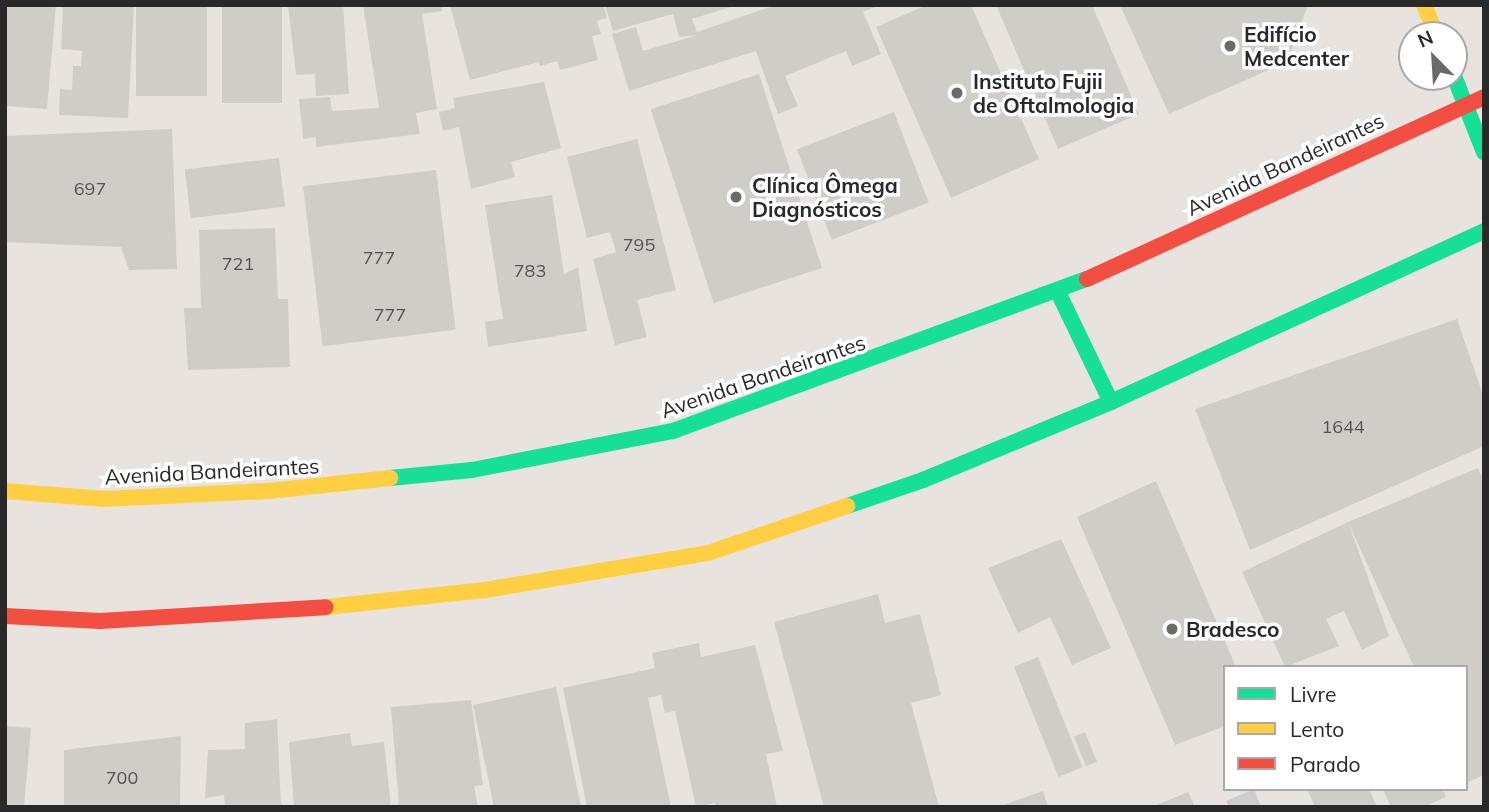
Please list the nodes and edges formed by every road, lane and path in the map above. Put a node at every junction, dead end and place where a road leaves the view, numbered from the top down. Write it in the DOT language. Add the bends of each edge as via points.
graph roads {
  1 [pos="1460,91"];
  2 [pos="1484,97"];
  3 [pos="1466,105"];
  4 [pos="1484,152"];
  5 [pos="1484,231"];
  6 [pos="1058,292"];
  7 [pos="1111,402"];
  8 [pos="5,491"];
  9 [pos="5,616"];
  1 -- 3 [label="main road"];
  2 -- 3 [label="main road, Avenida Bandeirantes"];
  3 -- 4 [label="main road"];
  3 -- 6 [label="main road, Avenida Bandeirantes"];
  5 -- 7 [label="main road"];
  6 -- 7 [label="main road"];
  6 -- 8 [label="main road, Avenida Bandeirantes" via="673,431 472,470 269,491 128,499"];
  7 -- 9 [label="main road" via="923,480 708,553 485,590 271,613 100,621"];
}
